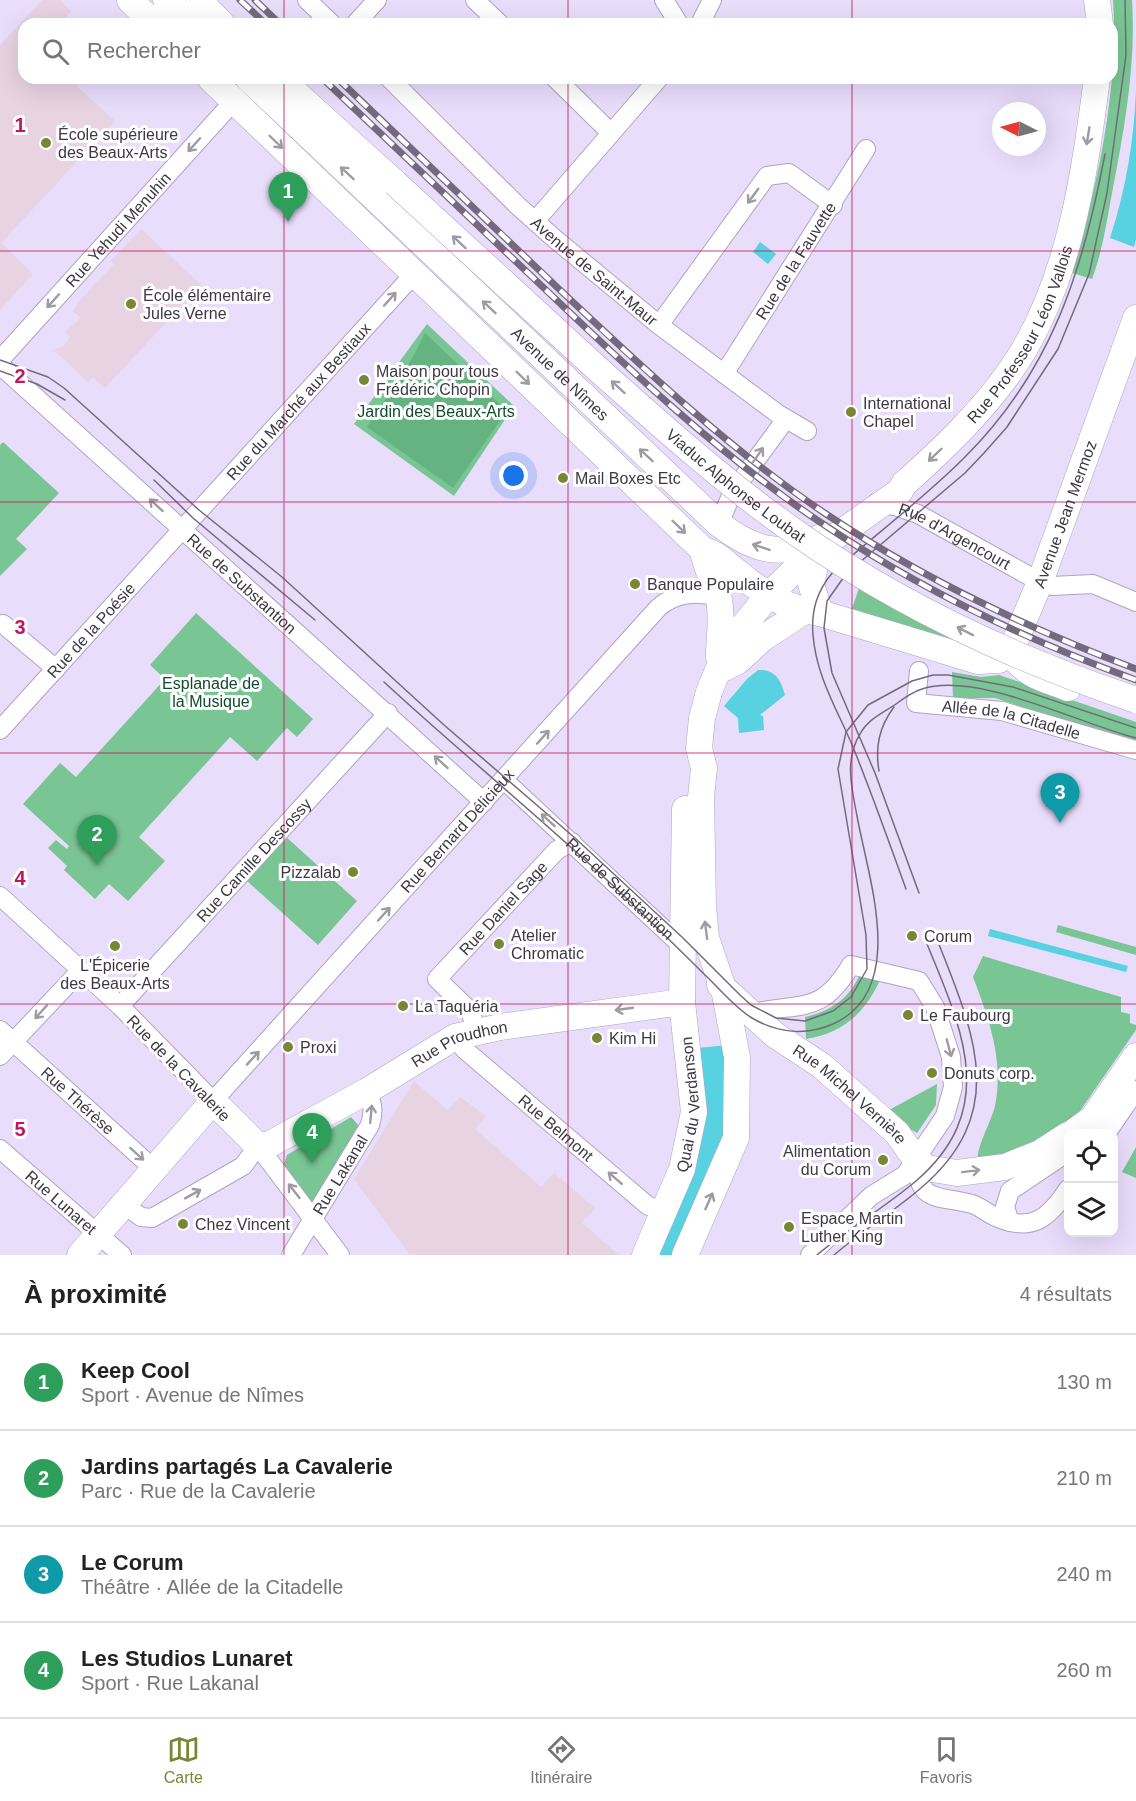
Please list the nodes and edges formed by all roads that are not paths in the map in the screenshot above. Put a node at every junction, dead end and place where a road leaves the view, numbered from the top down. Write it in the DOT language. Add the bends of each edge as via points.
graph roads {
  1 [pos="113,0"];
  2 [pos="307,0"];
  3 [pos="377,0"];
  4 [pos="475,0"];
  5 [pos="664,0"];
  6 [pos="712,0"];
  7 [pos="1097,0"];
  8 [pos="185,10"];
  9 [pos="142,11"];
  10 [pos="199,18"];
  11 [pos="206,18"];
  12 [pos="326,18"];
  13 [pos="360,18"];
  14 [pos="494,18"];
  15 [pos="675,18"];
  16 [pos="703,18"];
  17 [pos="1099,18"];
  18 [pos="216,84"];
  19 [pos="395,84"];
  20 [pos="561,84"];
  21 [pos="654,84"];
  22 [pos="1095,84"];
  23 [pos="275,89"];
  24 [pos="233,102"];
  25 [pos="610,133"];
  26 [pos="866,149"];
  27 [pos="395,183"];
  28 [pos="833,205"];
  29 [pos="536,220"];
  30 [pos="414,274"];
  31 [pos="1136,318"];
  32 [pos="659,325"];
  33 [pos="0,360"];
  34 [pos="0,365"];
  35 [pos="724,374"];
  36 [pos="786,419"];
  37 [pos="807,431"];
  38 [pos="904,484"];
  39 [pos="877,503"];
  40 [pos="719,524"];
  41 [pos="182,529"];
  42 [pos="702,550"];
  43 [pos="817,556"];
  44 [pos="1040,582"];
  45 [pos="768,596"];
  46 [pos="718,597"];
  47 [pos="1136,602"];
  48 [pos="812,612"];
  49 [pos="3,624"];
  50 [pos="899,637"];
  51 [pos="952,653"];
  52 [pos="1010,654"];
  53 [pos="56,669"];
  54 [pos="718,671"];
  55 [pos="920,671"];
  56 [pos="1136,700"];
  57 [pos="1136,712"];
  58 [pos="388,713"];
  59 [pos="0,730"];
  60 [pos="699,748"];
  61 [pos="1136,750"];
  62 [pos="504,780"];
  63 [pos="484,802"];
  64 [pos="572,842"];
  65 [pos="0,896"];
  66 [pos="683,947"];
  67 [pos="81,970"];
  68 [pos="437,979"];
  69 [pos="722,986"];
  70 [pos="682,1002"];
  71 [pos="120,1006"];
  72 [pos="753,1013"];
  73 [pos="466,1034"];
  74 [pos="776,1035"];
  75 [pos="7,1036"];
  76 [pos="0,1056"];
  77 [pos="1136,1056"];
  78 [pos="736,1057"];
  79 [pos="1136,1090"];
  80 [pos="367,1091"];
  81 [pos="213,1101"];
  82 [pos="1095,1128"];
  83 [pos="1064,1138"];
  84 [pos="258,1146"];
  85 [pos="0,1149"];
  86 [pos="1064,1155"];
  87 [pos="916,1160"];
  88 [pos="155,1170"];
  89 [pos="1064,1194"];
  90 [pos="125,1205"];
  91 [pos="662,1212"];
  92 [pos="313,1220"];
  93 [pos="1010,1222"];
  94 [pos="98,1236"];
  95 [pos="80,1255"];
  96 [pos="122,1255"];
  97 [pos="291,1255"];
  98 [pos="340,1255"];
  99 [pos="645,1255"];
  100 [pos="685,1255"];
  101 [pos="810,1255"];
  1 -- 9 [label="main road"];
  2 -- 12 [label="street"];
  3 -- 13 [label="street"];
  4 -- 14 [label="street"];
  5 -- 15 [label="street"];
  6 -- 16 [label="street"];
  7 -- 17 [label="main road"];
  8 -- 10 [label="main road"];
  8 -- 11 [label="main road"];
  18 -- 24 [label="main road, Avenue de Nîmes"];
  19 -- 29 [label="street"];
  20 -- 25 [label="street"];
  21 -- 25 [label="street, Avenue de Saint-Maur"];
  22 -- 38 [label="main road, Rue Professeur Léon Vallois, one-way" via="1071,226 1061,264 1035,328 1012,369 985,403"];
  23 -- 24 [label="main road"];
  23 -- 27 [label="main road, Avenue de Nîmes"];
  40 -- 23 [label="main road, Avenue de Nîmes, one-way"];
  24 -- 30 [label="main road, Avenue de Nîmes, one-way"];
  24 -- 33 [label="street, Rue Yehudi Menuhin, one-way"];
  25 -- 29 [label="street, Avenue de Saint-Maur"];
  26 -- 28 [label="street, Rue de la Fauvette"];
  56 -- 27 [label="main road, Viaduc Alphonse Loubat, one-way, bridge" via="1032,662 975,636 870,581 793,531 714,472"];
  28 -- 32 [label="street, one-way" via="789,173 767,176"];
  28 -- 35 [label="street, Rue de la Fauvette"];
  29 -- 32 [label="street, Avenue de Saint-Maur"];
  41 -- 30 [label="street, Rue du Marché aux Bestiaux, one-way"];
  30 -- 42 [label="main road, Avenue de Nîmes, one-way"];
  31 -- 44 [label="main road, Avenue Jean Mermoz"];
  32 -- 35 [label="street, Avenue de Saint-Maur"];
  41 -- 34 [label="street, Rue de Substantion, one-way"];
  35 -- 36 [label="street, Avenue de Saint-Maur"];
  36 -- 37 [label="street, Avenue de Saint-Maur"];
  40 -- 36 [label="street, one-way" via="733,492"];
  38 -- 39 [label="main road, Avenue de Nîmes" via="895,485"];
  39 -- 40 [label="main road, Avenue de Nîmes, one-way" via="797,549 778,551 752,544"];
  39 -- 43 [label="main road"];
  39 -- 44 [label="street, Rue d'Argencourt" via="918,514"];
  41 -- 53 [label="street, Rue de la Poésie"];
  41 -- 58 [label="street, Rue de Substantion"];
  42 -- 45 [label="main road, Avenue de Nîmes" via="717,553"];
  42 -- 46 [label="main road, Quai du Verdanson"];
  43 -- 45 [label="main road" via="807,558"];
  43 -- 48 [label="main road" via="811,584"];
  44 -- 47 [label="street, Rue d'Argencourt" via="1052,586 1093,584"];
  44 -- 52 [label="main road, Avenue Jean Mermoz"];
  45 -- 48 [label="main road, Avenue de Nîmes"];
  45 -- 54 [label="main road, Quai du Verdanson" via="729,643"];
  46 -- 54 [label="main road, Quai du Verdanson" via="722,617"];
  62 -- 46 [label="street, Rue Bernard Délicieux, one-way" via="667,600 679,595"];
  48 -- 50 [label="main road"];
  48 -- 54 [label="main road" via="763,638 738,661"];
  49 -- 53 [label="street"];
  50 -- 51 [label="main road"];
  50 -- 55 [label="street" via="913,651"];
  51 -- 52 [label="main road" via="990,662"];
  51 -- 55 [label="street" via="931,655"];
  52 -- 57 [label="main road" via="1029,674"];
  53 -- 59 [label="street, Rue de la Poésie"];
  54 -- 60 [label="main road, Quai du Verdanson" via="702,718"];
  55 -- 61 [label="street, Allée de la Citadelle" via="916,703 1002,711"];
  63 -- 58 [label="street, Rue de Substantion, one-way"];
  58 -- 71 [label="street, Rue Camille Descossy"];
  60 -- 66 [label="main road, Quai du Verdanson" via="690,760 683,837"];
  69 -- 60 [label="main road, Quai du Verdanson, one-way" via="711,956 703,906 704,768"];
  62 -- 63 [label="street, Rue Bernard Délicieux"];
  64 -- 62 [label="street, Rue de Substantion, one-way"];
  81 -- 63 [label="street, Rue Bernard Délicieux, one-way"];
  64 -- 66 [label="street, Rue de Substantion"];
  64 -- 68 [label="street, Rue Daniel Sage" via="557,850"];
  65 -- 67 [label="street, Rue de la Cavalerie"];
  66 -- 69 [label="main road"];
  66 -- 70 [label="main road, Quai du Verdanson"];
  67 -- 71 [label="street, Rue de la Cavalerie"];
  67 -- 75 [label="street, one-way"];
  68 -- 73 [label="street, Rue Belmont" via="470,1011"];
  69 -- 72 [label="main road, Rue Michel Vernière"];
  69 -- 78 [label="main road, Quai du Verdanson"];
  70 -- 73 [label="main road, Rue Proudhon, one-way"];
  70 -- 91 [label="main road, Quai du Verdanson" via="694,1112 682,1169"];
  71 -- 81 [label="street, Rue de la Cavalerie"];
  72 -- 74 [label="main road, Rue Michel Vernière"];
  72 -- 87 [label="street, one-way" via="821,1001 839,985 851,965 919,981 928,992 953,1067 950,1104 939,1128"];
  73 -- 80 [label="main road, Rue Proudhon"];
  91 -- 73 [label="street, Rue Belmont, one-way" via="647,1205 465,1050"];
  74 -- 78 [label="main road, Rue Michel Vernière" via="748,1046"];
  74 -- 87 [label="main road, Rue Michel Vernière" via="822,1066 897,1133"];
  75 -- 76 [label="street"];
  75 -- 88 [label="street, Rue Thérèse, one-way"];
  77 -- 82 [label="main road"];
  100 -- 78 [label="main road, Quai du Verdanson, one-way" via="736,1138"];
  79 -- 82 [label="street"];
  80 -- 84 [label="main road, Rue Proudhon" via="270,1144"];
  92 -- 80 [label="street, Rue Lakanal, one-way" via="370,1125 373,1108"];
  81 -- 84 [label="main road, Rue de la Cavalerie"];
  81 -- 88 [label="main road"];
  87 -- 83 [label="main road, one-way" via="927,1168 957,1173 1005,1167 1040,1154"];
  90 -- 84 [label="street, one-way" via="141,1217 152,1218 243,1166"];
  92 -- 84 [label="street, Rue de la Cavalerie, one-way"];
  85 -- 94 [label="street, Rue Lunaret"];
  86 -- 93 [label="street" via="1010,1191 1005,1208"];
  87 -- 93 [label="street" via="917,1180 927,1194 972,1204"];
  87 -- 101 [label="street" via="897,1181 871,1196"];
  88 -- 90 [label="main road"];
  89 -- 93 [label="street" via="1048,1216 1033,1222"];
  90 -- 94 [label="main road"];
  91 -- 99 [label="main road, Quai du Verdanson"];
  92 -- 97 [label="street, Rue Lakanal"];
  92 -- 98 [label="street, Rue de la Cavalerie"];
  94 -- 95 [label="main road"];
  94 -- 96 [label="street, Rue Lunaret"];
}
